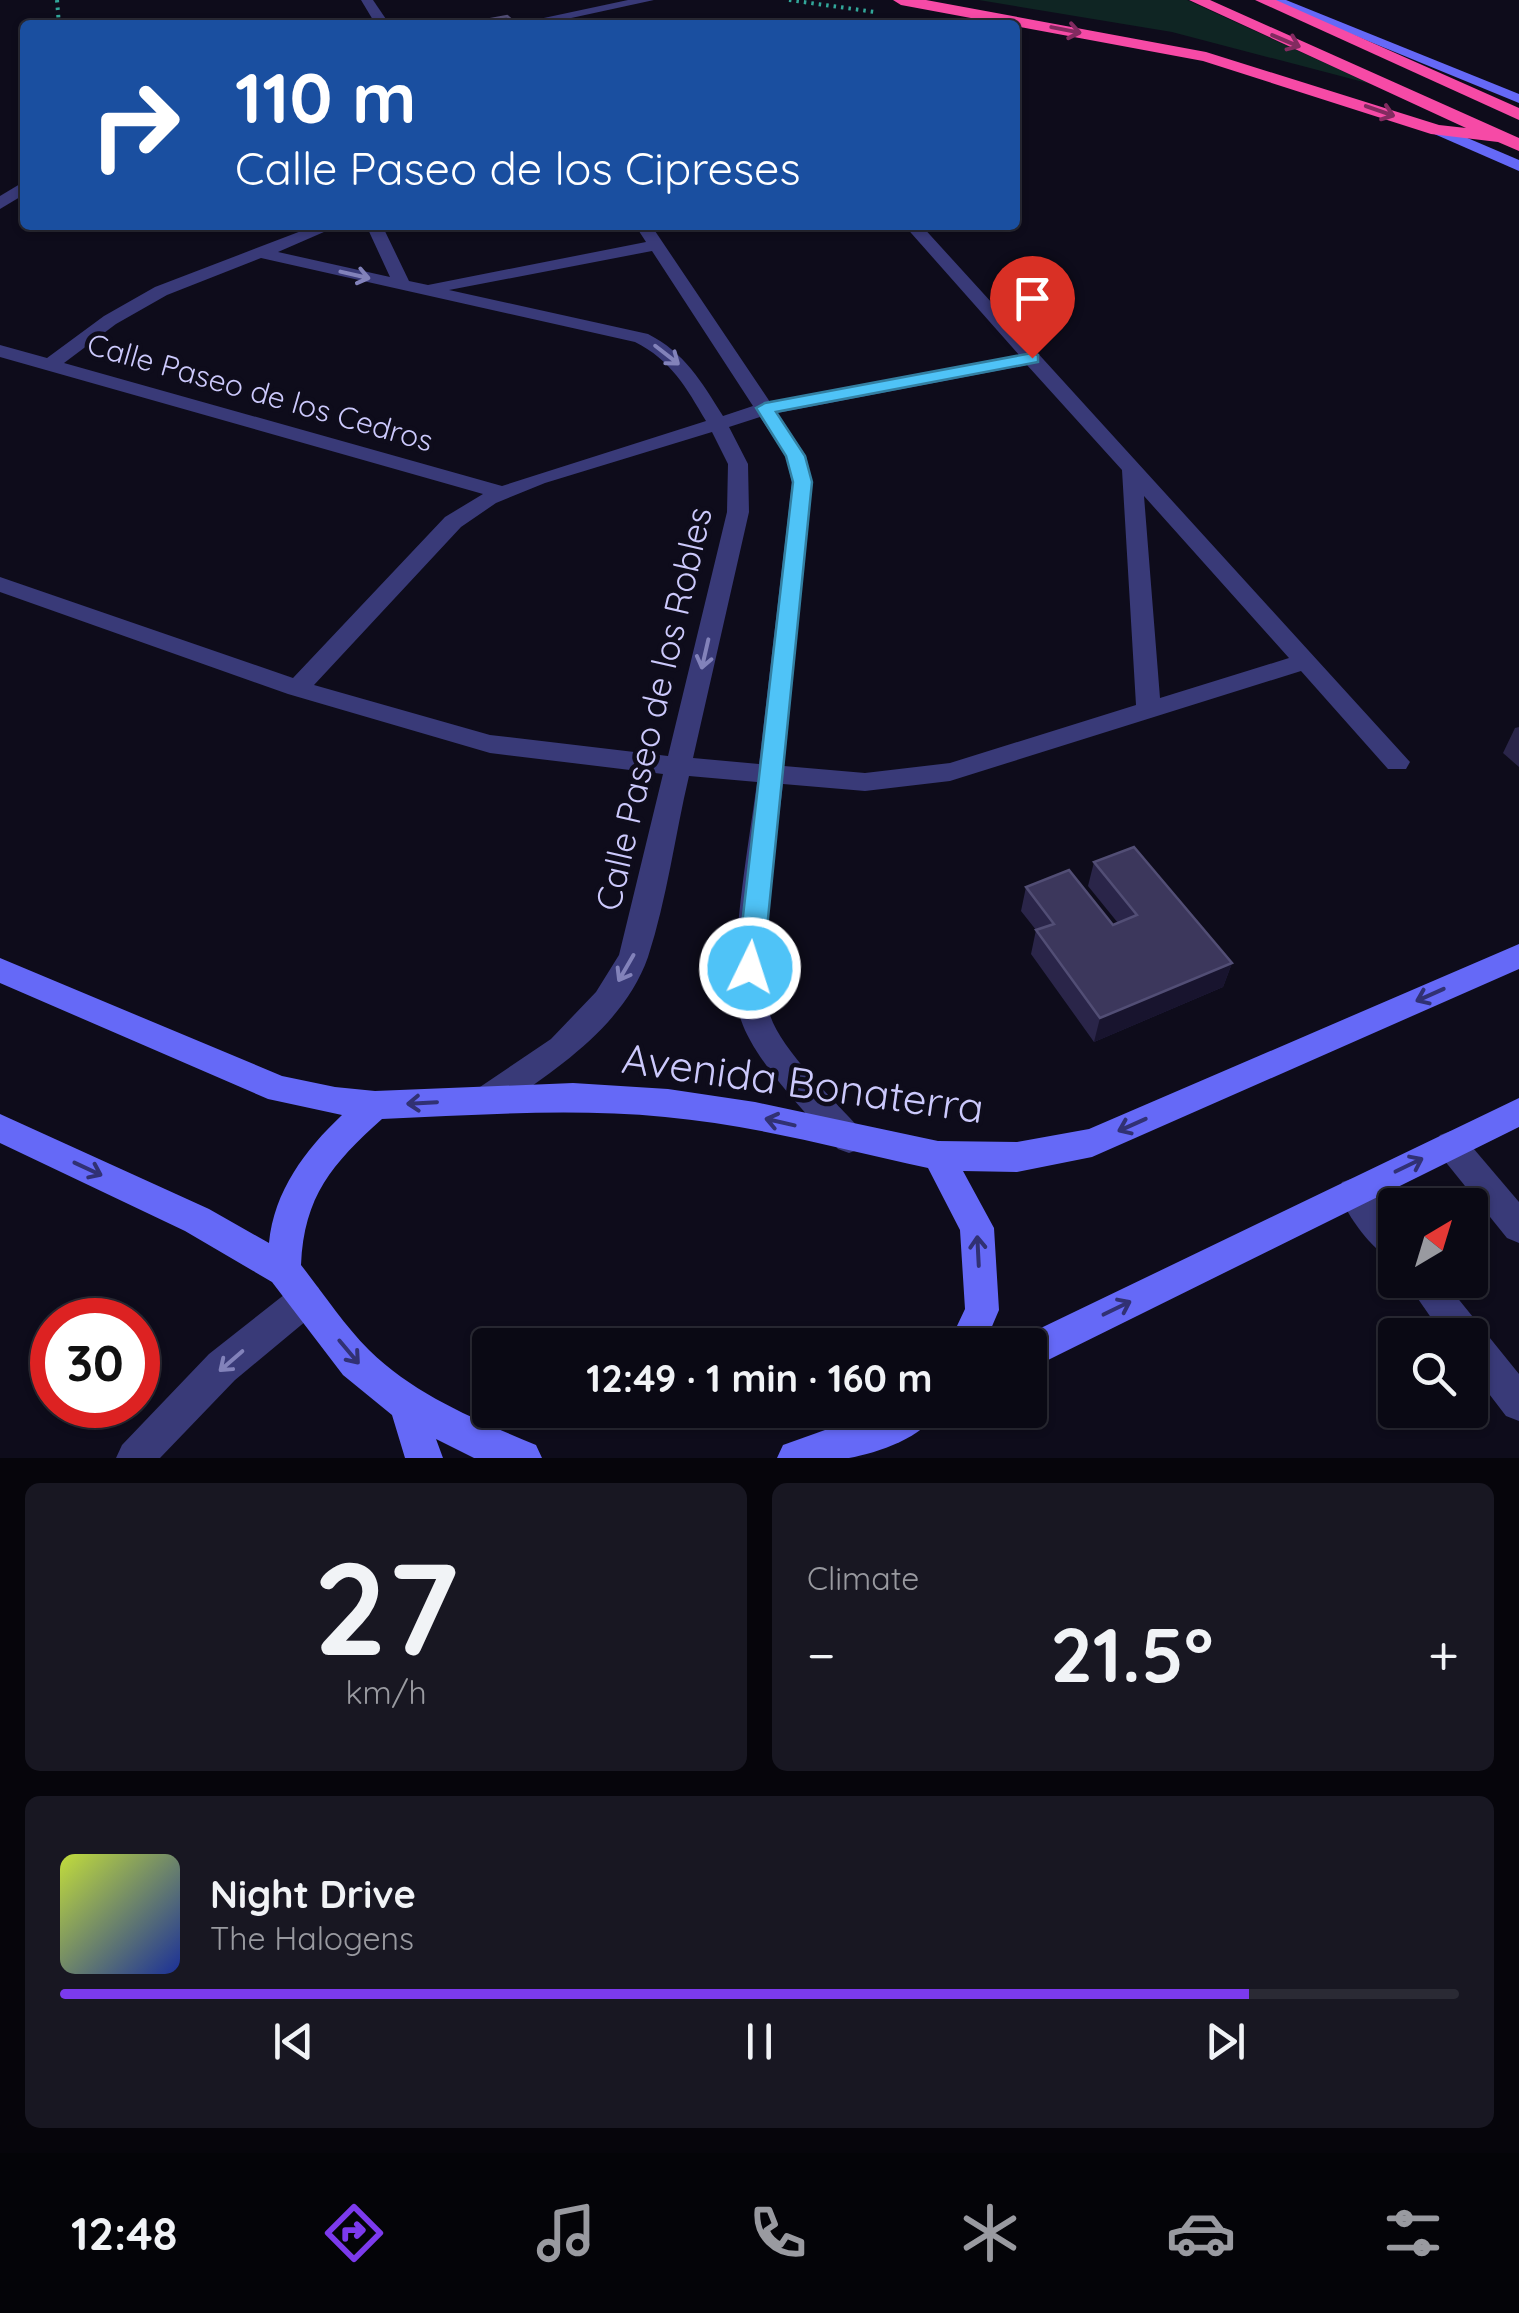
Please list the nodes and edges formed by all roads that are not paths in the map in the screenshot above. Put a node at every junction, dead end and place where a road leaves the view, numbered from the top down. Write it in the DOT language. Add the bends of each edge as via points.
graph roads {
  1 [pos="648,0"];
  2 [pos="901,0"];
  3 [pos="1198,0"];
  4 [pos="1262,0"];
  5 [pos="1274,0"];
  6 [pos="544,20"];
  7 [pos="1008,20"];
  8 [pos="1020,22"];
  9 [pos="1519,99"];
  10 [pos="1519,114"];
  11 [pos="1436,130"];
  12 [pos="1499,137"];
  13 [pos="1519,145"];
  14 [pos="1519,166"];
  15 [pos="319,230"];
  16 [pos="377,230"];
  17 [pos="917,230"];
  18 [pos="650,235"];
  19 [pos="260,253"];
  20 [pos="412,288"];
  21 [pos="0,351"];
  22 [pos="1032,358"];
  23 [pos="50,365"];
  24 [pos="765,408"];
  25 [pos="717,423"];
  26 [pos="1132,469"];
  27 [pos="504,493"];
  28 [pos="0,584"];
  29 [pos="1306,661"];
  30 [pos="296,688"];
  31 [pos="1149,710"];
  32 [pos="1397,762"];
  33 [pos="680,766"];
  34 [pos="770,774"];
  35 [pos="1519,956"];
  36 [pos="0,970"];
  37 [pos="488,1099"];
  38 [pos="375,1105"];
  39 [pos="1519,1112"];
  40 [pos="0,1128"];
  41 [pos="850,1139"];
  42 [pos="1451,1145"];
  43 [pos="938,1156"];
  44 [pos="1354,1193"];
  45 [pos="1378,1224"];
  46 [pos="1519,1228"];
  47 [pos="284,1270"];
  48 [pos="1436,1298"];
  49 [pos="306,1299"];
  50 [pos="1452,1318"];
  51 [pos="974,1328"];
  52 [pos="1047,1343"];
  53 [pos="1488,1363"];
  54 [pos="1519,1403"];
  55 [pos="407,1404"];
  56 [pos="882,1428"];
  57 [pos="135,1458"];
  58 [pos="424,1458"];
  59 [pos="523,1458"];
  60 [pos="796,1458"];
  1 -- 6 [label="street"];
  2 -- 7 [label="highway, one-way"];
  3 -- 12 [label="highway, one-way"];
  4 -- 10 [label="highway"];
  5 -- 9 [label="street"];
  8 -- 11 [label="highway, one-way" via="1206,57"];
  11 -- 12 [label="highway"];
  11 -- 14 [label="street"];
  12 -- 13 [label="highway"];
  15 -- 19 [label="street"];
  16 -- 20 [label="street"];
  17 -- 22 [label="street"];
  18 -- 20 [label="street"];
  18 -- 24 [label="street"];
  19 -- 20 [label="street, Calle Paseo de los Robles, one-way"];
  19 -- 23 [label="street" via="133,304"];
  20 -- 25 [label="street, Calle Paseo de los Robles, one-way" via="640,338 687,372"];
  21 -- 23 [label="street, Calle Paseo de los Cedros"];
  22 -- 24 [label="street"];
  22 -- 26 [label="street"];
  23 -- 27 [label="street, Calle Paseo de los Cedros"];
  24 -- 25 [label="street"];
  24 -- 34 [label="street" via="796,456 802,482"];
  25 -- 27 [label="street"];
  25 -- 33 [label="street, Calle Paseo de los Robles, one-way" via="738,464 738,512"];
  26 -- 29 [label="street"];
  26 -- 31 [label="street"];
  27 -- 30 [label="street" via="454,522"];
  28 -- 30 [label="street"];
  29 -- 31 [label="street"];
  29 -- 32 [label="street"];
  30 -- 33 [label="street" via="490,744"];
  31 -- 34 [label="street" via="950,772 865,782"];
  33 -- 34 [label="street"];
  33 -- 37 [label="street, Calle Paseo de los Robles, one-way" via="633,958 606,1001 562,1048"];
  34 -- 41 [label="street" via="750,968 755,1018 792,1074"];
  35 -- 43 [label="street, Avenida Bonaterra, one-way" via="1092,1143 1017,1157"];
  36 -- 38 [label="street, Avenida Bonaterra" via="279,1089"];
  37 -- 38 [label="street, Avenida Bonaterra, one-way"];
  41 -- 37 [label="street, Avenida Bonaterra, one-way" via="668,1103"];
  38 -- 47 [label="street" via="338,1137 312,1173 290,1215"];
  39 -- 42 [label="street"];
  40 -- 47 [label="street, one-way" via="197,1220"];
  41 -- 43 [label="street, Avenida Bonaterra"];
  44 -- 42 [label="street, one-way"];
  42 -- 46 [label="street"];
  51 -- 43 [label="street, one-way" via="982,1310 977,1228"];
  44 -- 45 [label="street"];
  52 -- 44 [label="street, one-way"];
  47 -- 49 [label="street"];
  48 -- 50 [label="street"];
  49 -- 55 [label="street, one-way" via="356,1362"];
  49 -- 57 [label="street, one-way" via="222,1367"];
  53 -- 54 [label="street"];
  55 -- 58 [label="street"];
  55 -- 59 [label="street"];
  56 -- 60 [label="street"];
}
